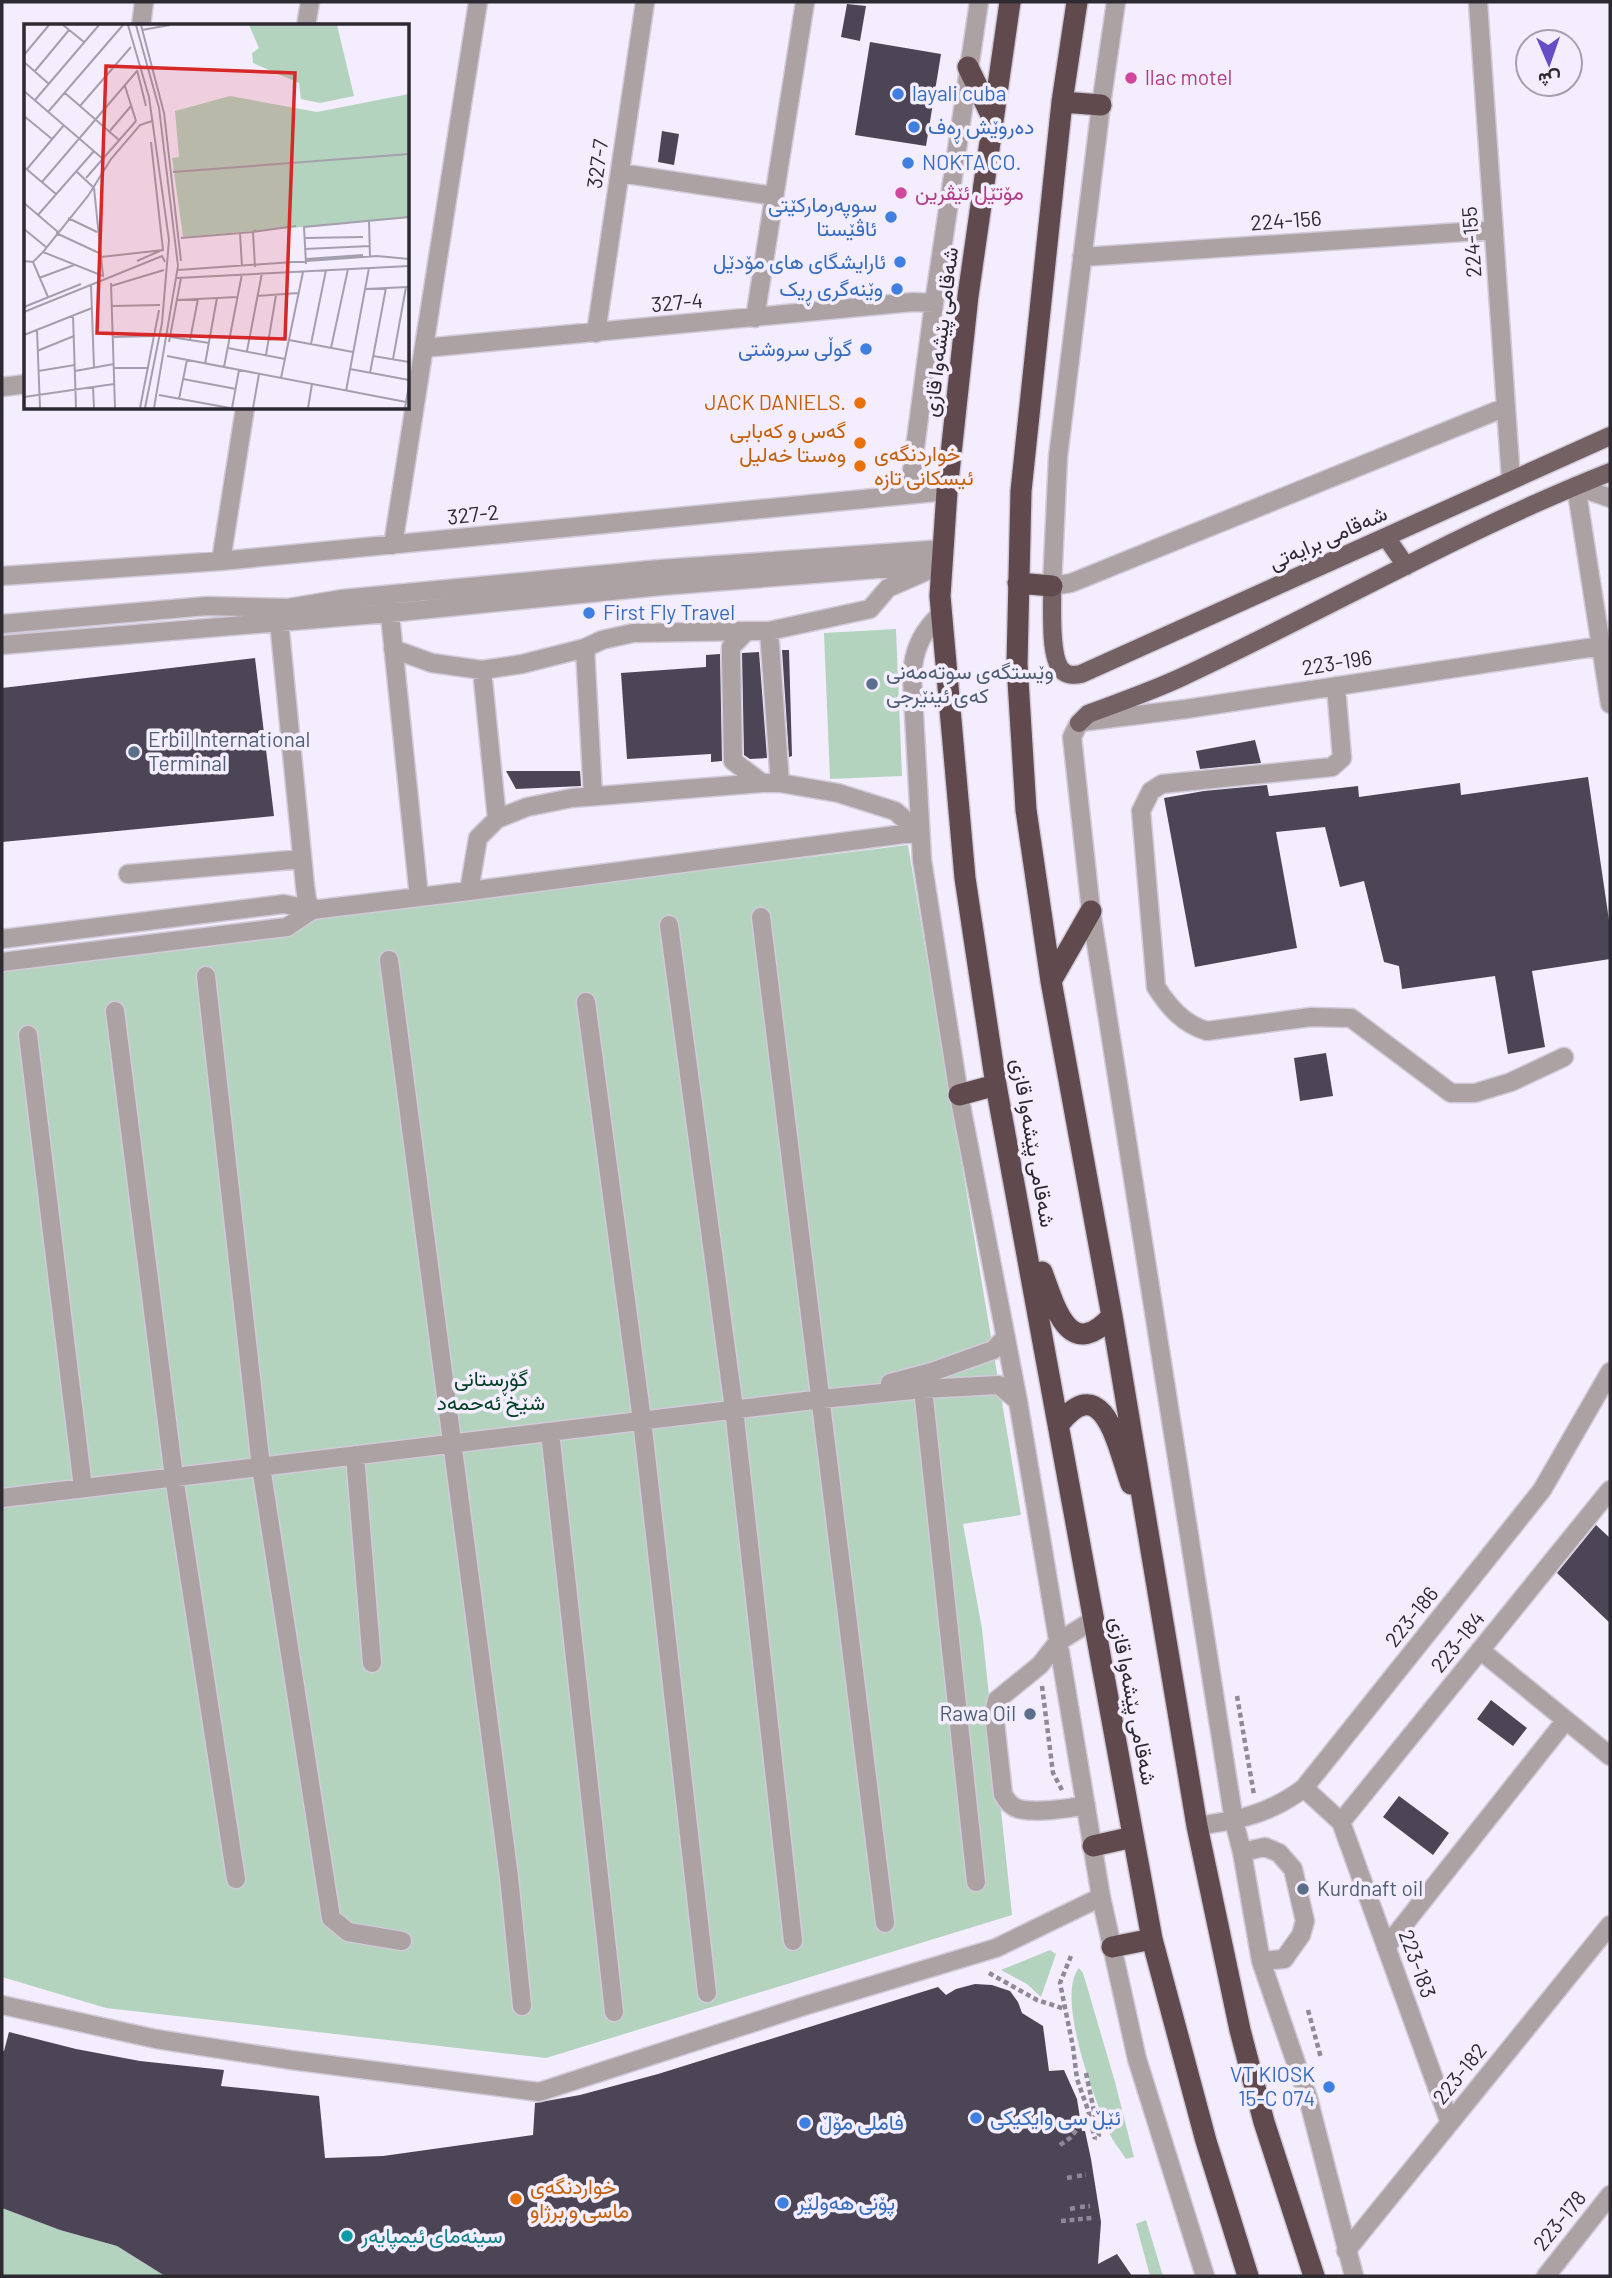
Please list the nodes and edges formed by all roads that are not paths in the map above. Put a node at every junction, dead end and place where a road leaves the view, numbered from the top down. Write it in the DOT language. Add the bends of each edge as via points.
graph roads {
  1 [pos="144,2"];
  2 [pos="310,2"];
  3 [pos="478,2"];
  4 [pos="645,2"];
  5 [pos="805,2"];
  6 [pos="979,2"];
  7 [pos="1010,2"];
  8 [pos="1077,2"];
  9 [pos="1116,2"];
  10 [pos="1478,2"];
  11 [pos="141,24"];
  12 [pos="306,24"];
  13 [pos="968,67"];
  14 [pos="1062,102"];
  15 [pos="1101,105"];
  16 [pos="992,117"];
  17 [pos="620,173"];
  18 [pos="774,196"];
  19 [pos="1494,230"];
  20 [pos="1082,257"];
  21 [pos="934,303"];
  22 [pos="755,318"];
  23 [pos="596,333"];
  24 [pos="424,348"];
  25 [pos="24,384"];
  26 [pos="2,387"];
  27 [pos="1506,407"];
  28 [pos="245,410"];
  29 [pos="1610,436"];
  30 [pos="1610,472"];
  31 [pos="1511,480"];
  32 [pos="1576,485"];
  33 [pos="947,491"];
  34 [pos="909,494"];
  35 [pos="1610,498"];
  36 [pos="1386,537"];
  37 [pos="393,545"];
  38 [pos="943,556"];
  39 [pos="221,561"];
  40 [pos="1406,566"];
  41 [pos="2,576"];
  42 [pos="1018,583"];
  43 [pos="1052,586"];
  44 [pos="387,594"];
  45 [pos="942,613"];
  46 [pos="389,614"];
  47 [pos="279,615"];
  48 [pos="2,624"];
  49 [pos="747,631"];
  50 [pos="769,631"];
  51 [pos="2,645"];
  52 [pos="1601,646"];
  53 [pos="585,648"];
  54 [pos="393,649"];
  55 [pos="482,670"];
  56 [pos="1608,680"];
  57 [pos="1336,686"];
  58 [pos="1610,704"];
  59 [pos="1079,723"];
  60 [pos="771,783"];
  61 [pos="593,796"];
  62 [pos="497,818"];
  63 [pos="919,832"];
  64 [pos="302,859"];
  65 [pos="128,874"];
  66 [pos="470,891"];
  67 [pos="419,897"];
  68 [pos="312,910"];
  69 [pos="1091,911"];
  70 [pos="761,917"];
  71 [pos="669,925"];
  72 [pos="2,939"];
  73 [pos="389,960"];
  74 [pos="2,962"];
  75 [pos="206,976"];
  76 [pos="1051,981"];
  77 [pos="586,1002"];
  78 [pos="115,1012"];
  79 [pos="28,1035"];
  80 [pos="1564,1057"];
  81 [pos="996,1085"];
  82 [pos="959,1095"];
  83 [pos="1023,1221"];
  84 [pos="1112,1316"];
  85 [pos="1006,1337"];
  86 [pos="1610,1372"];
  87 [pos="923,1389"];
  88 [pos="822,1399"];
  89 [pos="1018,1401"];
  90 [pos="734,1409"];
  91 [pos="642,1420"];
  92 [pos="1060,1423"];
  93 [pos="550,1432"];
  94 [pos="451,1444"];
  95 [pos="355,1455"];
  96 [pos="261,1467"];
  97 [pos="174,1477"];
  98 [pos="83,1488"];
  99 [pos="1610,1490"];
  100 [pos="2,1498"];
  101 [pos="1151,1542"];
  102 [pos="1093,1620"];
  103 [pos="1058,1643"];
  104 [pos="1480,1650"];
  105 [pos="372,1663"];
  106 [pos="1566,1720"];
  107 [pos="1610,1756"];
  108 [pos="1304,1787"];
  109 [pos="1078,1807"];
  110 [pos="1234,1821"];
  111 [pos="1341,1822"];
  112 [pos="1197,1826"];
  113 [pos="1133,1837"];
  114 [pos="1093,1846"];
  115 [pos="1242,1852"];
  116 [pos="236,1879"];
  117 [pos="976,1882"];
  118 [pos="1101,1897"];
  119 [pos="885,1923"];
  120 [pos="1610,1925"];
  121 [pos="1152,1939"];
  122 [pos="402,1941"];
  123 [pos="793,1941"];
  124 [pos="1112,1947"];
  125 [pos="1386,1947"];
  126 [pos="1261,1961"];
  127 [pos="707,1993"];
  128 [pos="2,2005"];
  129 [pos="522,2006"];
  130 [pos="614,2012"];
  131 [pos="1450,2123"];
  132 [pos="1610,2195"];
  133 [pos="1346,2252"];
  134 [pos="1205,2276"];
  135 [pos="1248,2276"];
  136 [pos="1314,2276"];
  137 [pos="1354,2276"];
  138 [pos="1545,2276"];
  1 -- 11 [label="street"];
  2 -- 12 [label="street"];
  3 -- 24 [label="street"];
  4 -- 17 [label="street, 327-7"];
  5 -- 18 [label="street"];
  6 -- 13 [label="street"];
  7 -- 16 [label="highway, شەقامی پێشەوا قازی"];
  8 -- 14 [label="highway, شەقامی پێشەوا قازی"];
  9 -- 15 [label="street"];
  10 -- 19 [label="street, 224-155"];
  13 -- 16 [label="highway"];
  13 -- 21 [label="street"];
  14 -- 15 [label="highway"];
  14 -- 42 [label="highway, شەقامی پێشەوا قازی" via="1021,491"];
  15 -- 20 [label="street"];
  16 -- 33 [label="highway, شەقامی پێشەوا قازی"];
  17 -- 18 [label="street"];
  17 -- 23 [label="street, 327-7"];
  18 -- 22 [label="street"];
  19 -- 20 [label="street, 224-156"];
  19 -- 27 [label="street, 224-155"];
  20 -- 43 [label="street" via="1058,457"];
  21 -- 22 [label="street, 327-4"];
  21 -- 34 [label="street"];
  22 -- 23 [label="street, 327-4"];
  23 -- 24 [label="street, 327-4"];
  24 -- 37 [label="street"];
  25 -- 26 [label="street"];
  27 -- 31 [label="street, 224-155"];
  27 -- 43 [label="street" via="1071,583"];
  28 -- 39 [label="street"];
  29 -- 31 [label="main road, شەقامی برایەتی"];
  30 -- 32 [label="main road"];
  31 -- 36 [label="main road, شەقامی برایەتی"];
  32 -- 35 [label="street"];
  32 -- 40 [label="main road"];
  32 -- 52 [label="street"];
  33 -- 34 [label="street, 327-2"];
  33 -- 38 [label="highway, شەقامی پێشەوا قازی"];
  34 -- 37 [label="street, 327-2"];
  36 -- 40 [label="main road"];
  36 -- 43 [label="main road, شەقامی برایەتی" via="1081,674 1063,672 1054,650"];
  37 -- 39 [label="street, 327-2"];
  38 -- 44 [label="street" via="660,569"];
  38 -- 45 [label="highway, شەقامی پێشەوا قازی"];
  38 -- 46 [label="street"];
  38 -- 50 [label="street" via="888,588 870,609"];
  39 -- 41 [label="street, 327-2"];
  40 -- 59 [label="main road" via="1181,677 1088,714"];
  42 -- 43 [label="highway"];
  42 -- 76 [label="highway, شەقامی پێشەوا قازی" via="1017,664 1026,810"];
  44 -- 46 [label="street"];
  44 -- 47 [label="street"];
  45 -- 63 [label="street" via="920,638 912,665"];
  45 -- 81 [label="highway, شەقامی پێشەوا قازی" via="965,878"];
  46 -- 47 [label="street"];
  46 -- 54 [label="street"];
  47 -- 48 [label="street" via="208,606"];
  47 -- 51 [label="street"];
  47 -- 64 [label="street"];
  49 -- 50 [label="street"];
  49 -- 53 [label="street" via="633,633"];
  49 -- 60 [label="street" via="731,647 733,761"];
  50 -- 60 [label="street"];
  52 -- 56 [label="street"];
  52 -- 57 [label="street, 223-196"];
  53 -- 55 [label="street"];
  53 -- 61 [label="street"];
  54 -- 55 [label="street" via="432,663"];
  54 -- 67 [label="street"];
  55 -- 62 [label="street"];
  56 -- 58 [label="street"];
  57 -- 59 [label="street, 223-196"];
  57 -- 80 [label="street" via="1342,758 1332,767 1162,784 1150,791 1141,811 1156,987 1184,1020 1207,1031 1311,1017 1351,1018 1451,1093 1475,1093 1511,1082"];
  59 -- 69 [label="street" via="1072,748"];
  60 -- 61 [label="street"];
  60 -- 63 [label="street" via="838,793 895,811"];
  61 -- 62 [label="street" via="527,807"];
  62 -- 66 [label="street" via="478,838"];
  63 -- 66 [label="street"];
  63 -- 82 [label="street"];
  64 -- 65 [label="street"];
  64 -- 68 [label="street"];
  66 -- 67 [label="street"];
  67 -- 68 [label="street"];
  68 -- 72 [label="street" via="284,904"];
  68 -- 74 [label="street" via="287,927"];
  69 -- 76 [label="highway"];
  69 -- 110 [label="street"];
  70 -- 88 [label="street"];
  71 -- 90 [label="street"];
  73 -- 94 [label="street"];
  75 -- 96 [label="street"];
  76 -- 84 [label="highway, شەقامی پێشەوا قازی"];
  77 -- 91 [label="street"];
  78 -- 97 [label="street"];
  79 -- 98 [label="street"];
  81 -- 82 [label="highway"];
  81 -- 83 [label="highway, شەقامی پێشەوا قازی"];
  82 -- 85 [label="street"];
  83 -- 84 [label="highway" via="1059,1317 1069,1330 1079,1335 1092,1332"];
  83 -- 92 [label="highway, شەقامی پێشەوا قازی"];
  84 -- 101 [label="highway, شەقامی پێشەوا قازی"];
  85 -- 88 [label="street" via="993,1350 932,1372"];
  85 -- 89 [label="street"];
  86 -- 108 [label="street, 223-186" via="1542,1490"];
  87 -- 88 [label="street"];
  87 -- 89 [label="street" via="999,1385"];
  87 -- 117 [label="street"];
  88 -- 90 [label="street"];
  88 -- 119 [label="street"];
  89 -- 103 [label="street"];
  90 -- 91 [label="street"];
  90 -- 123 [label="street"];
  91 -- 93 [label="street"];
  91 -- 127 [label="street"];
  92 -- 101 [label="highway" via="1079,1405 1101,1408"];
  92 -- 102 [label="highway, شەقامی پێشەوا قازی"];
  93 -- 94 [label="street"];
  93 -- 130 [label="street"];
  94 -- 95 [label="street"];
  94 -- 129 [label="street"];
  95 -- 96 [label="street"];
  95 -- 105 [label="street"];
  96 -- 97 [label="street"];
  96 -- 122 [label="street" via="331,1918 348,1931"];
  97 -- 98 [label="street"];
  97 -- 116 [label="street"];
  98 -- 100 [label="street"];
  99 -- 104 [label="street, 223-184"];
  101 -- 112 [label="highway, شەقامی پێشەوا قازی"];
  102 -- 103 [label="street"];
  102 -- 113 [label="highway, شەقامی پێشەوا قازی"];
  103 -- 109 [label="street"];
  103 -- 109 [label="street" via="1040,1665 997,1700 994,1713 1003,1794 1016,1808"];
  104 -- 106 [label="street"];
  104 -- 111 [label="street, 223-184"];
  106 -- 107 [label="street"];
  106 -- 125 [label="street"];
  108 -- 110 [label="street, 223-186" via="1273,1809"];
  108 -- 111 [label="street"];
  109 -- 114 [label="street"];
  110 -- 112 [label="street, 223-186"];
  110 -- 115 [label="street"];
  111 -- 125 [label="street, 223-183"];
  112 -- 136 [label="highway, شەقامی پێشەوا قازی" via="1264,2122"];
  113 -- 114 [label="highway"];
  113 -- 121 [label="highway, شەقامی پێشەوا قازی"];
  114 -- 118 [label="street"];
  115 -- 126 [label="street"];
  115 -- 126 [label="street" via="1265,1847 1279,1853 1293,1869 1305,1921 1301,1936 1284,1959"];
  118 -- 124 [label="street"];
  118 -- 128 [label="street" via="996,1948 539,2092 156,2039"];
  120 -- 131 [label="street, 223-182"];
  121 -- 124 [label="highway"];
  121 -- 135 [label="highway, شەقامی پێشەوا قازی"];
  124 -- 134 [label="street" via="1137,2059"];
  125 -- 131 [label="street, 223-183"];
  126 -- 133 [label="street" via="1308,2098"];
  131 -- 133 [label="street, 223-182"];
  132 -- 138 [label="street, 223-178"];
  133 -- 137 [label="street"];
}
